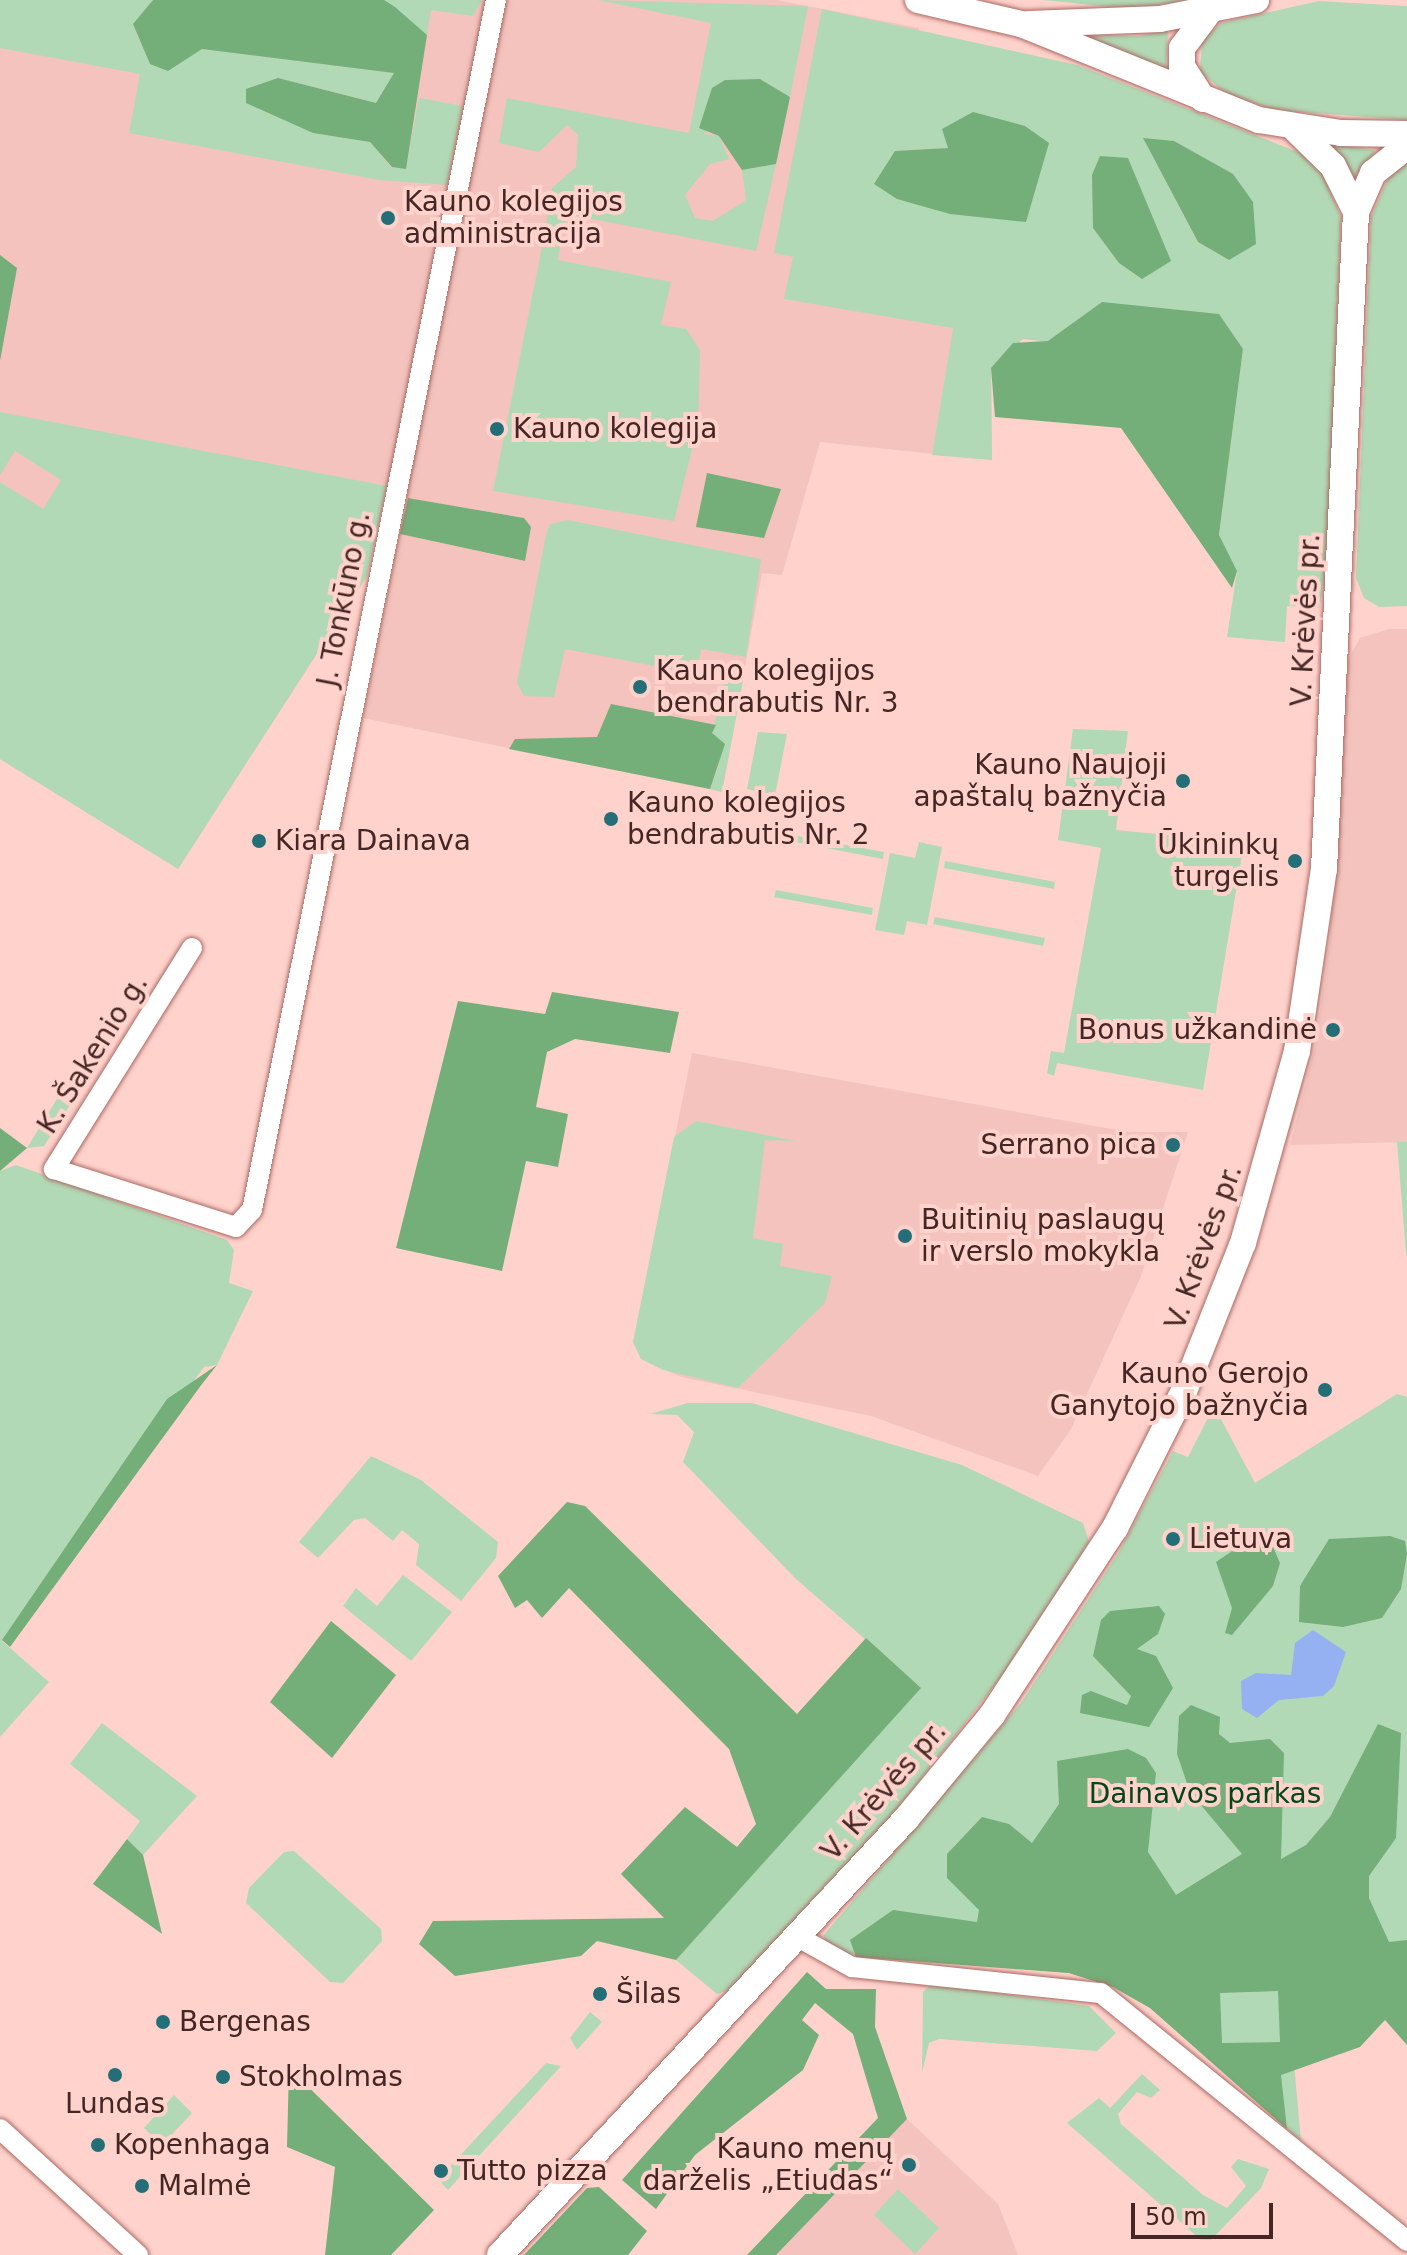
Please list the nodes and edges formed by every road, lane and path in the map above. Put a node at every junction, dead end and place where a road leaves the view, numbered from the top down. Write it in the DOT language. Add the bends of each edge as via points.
graph roads {
  1 [pos="496,0"];
  2 [pos="918,0"];
  3 [pos="1256,0"];
  4 [pos="1211,9"];
  5 [pos="1021,24"];
  6 [pos="1203,99"];
  7 [pos="1293,127"];
  8 [pos="1407,134"];
  9 [pos="1407,146"];
  10 [pos="1356,212"];
  11 [pos="192,948"];
  12 [pos="252,1210"];
  13 [pos="798,1937"];
  14 [pos="0,2129"];
  15 [pos="1407,2241"];
  16 [pos="138,2255"];
  17 [pos="500,2255"];
  1 -- 12 [label="street, J. Tonkūno g."];
  2 -- 5 [label="main road"];
  3 -- 4 [label="main road"];
  4 -- 5 [label="main road" via="1160,19"];
  4 -- 6 [label="main road" via="1182,48 1182,67"];
  5 -- 6 [label="main road"];
  6 -- 7 [label="main road"];
  7 -- 8 [label="main road"];
  7 -- 10 [label="main road, V. Krėvės pr." via="1333,166"];
  9 -- 10 [label="main road, V. Krėvės pr." via="1373,173"];
  10 -- 13 [label="main road, V. Krėvės pr." via="1321,900 1297,1051 1243,1243 1184,1391 1079,1589 992,1715"];
  11 -- 12 [label="street, K. Šakenio g." via="54,1169 221,1227 236,1227"];
  13 -- 15 [label="street" via="852,1967 1101,1993"];
  13 -- 17 [label="main road, V. Krėvės pr."];
  14 -- 16 [label="street"];
}
